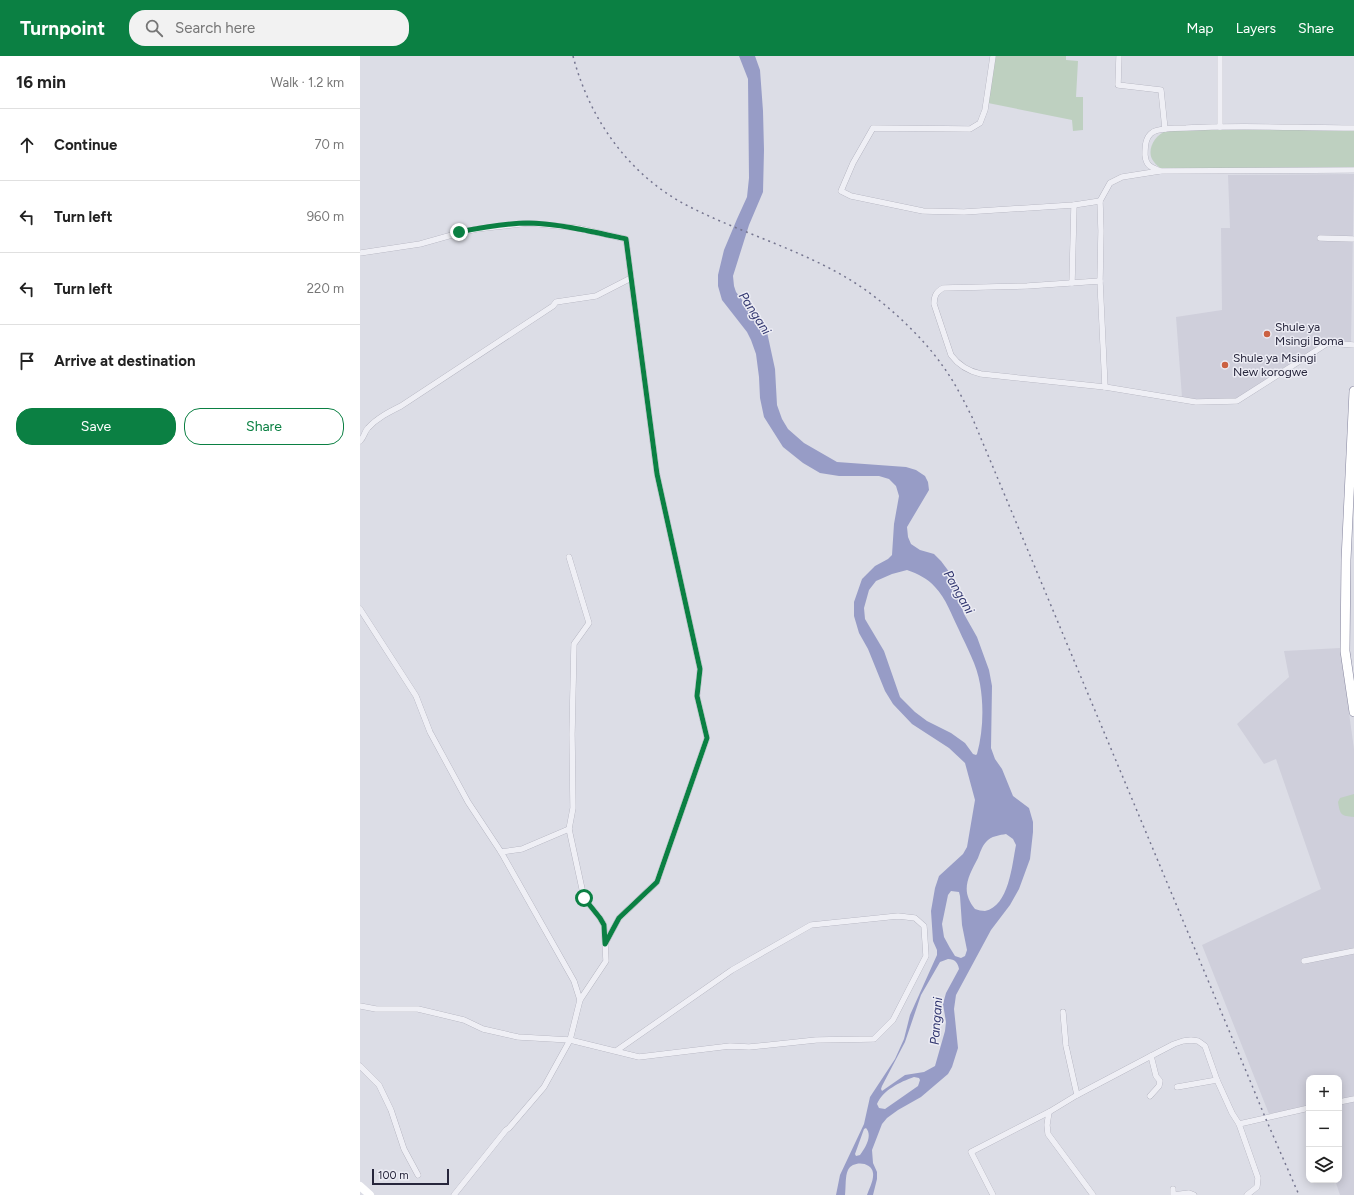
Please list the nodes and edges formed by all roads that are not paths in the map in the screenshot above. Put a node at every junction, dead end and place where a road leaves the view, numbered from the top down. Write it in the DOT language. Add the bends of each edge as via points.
graph roads {
  1 [pos="993,56"];
  2 [pos="1119,56"];
  3 [pos="1220,56"];
  4 [pos="1220,127"];
  5 [pos="1354,128"];
  6 [pos="1165,129"];
  7 [pos="1354,170"];
  8 [pos="1160,171"];
  9 [pos="1100,201"];
  10 [pos="1074,205"];
  11 [pos="1320,238"];
  12 [pos="1354,239"];
  13 [pos="360,253"];
  14 [pos="631,278"];
  15 [pos="1100,281"];
  16 [pos="1072,283"];
  17 [pos="1354,345"];
  18 [pos="1105,387"];
  19 [pos="1354,391"];
  20 [pos="360,441"];
  21 [pos="569,557"];
  22 [pos="360,609"];
  23 [pos="1354,706"];
  24 [pos="569,829"];
  25 [pos="501,852"];
  26 [pos="605,944"];
  27 [pos="1354,952"];
  28 [pos="1304,961"];
  29 [pos="580,1000"];
  30 [pos="360,1006"];
  31 [pos="1062,1012"];
  32 [pos="570,1040"];
  33 [pos="616,1051"];
  34 [pos="1151,1056"];
  35 [pos="360,1066"];
  36 [pos="1217,1080"];
  37 [pos="1177,1086"];
  38 [pos="1077,1095"];
  39 [pos="1150,1096"];
  40 [pos="1354,1099"];
  41 [pos="1342,1101"];
  42 [pos="1306,1109"];
  43 [pos="1049,1112"];
  44 [pos="1238,1124"];
  45 [pos="418,1175"];
  46 [pos="360,1186"];
  47 [pos="1173,1189"];
  48 [pos="370,1195"];
  49 [pos="454,1195"];
  50 [pos="993,1195"];
  51 [pos="1093,1195"];
  52 [pos="1194,1195"];
  53 [pos="1247,1195"];
  1 -- 10 [label="street" via="985,110 980,124 970,129 873,128 841,191 851,196 923,211 964,212"];
  2 -- 6 [label="street" via="1118,85 1161,90"];
  3 -- 4 [label="street"];
  4 -- 5 [label="street"];
  4 -- 6 [label="street"];
  6 -- 8 [label="street" via="1152,132 1145,147 1145,159 1149,166"];
  7 -- 8 [label="street"];
  8 -- 9 [label="street" via="1122,177 1110,183"];
  9 -- 10 [label="street"];
  9 -- 15 [label="street"];
  10 -- 16 [label="street"];
  11 -- 12 [label="street"];
  13 -- 14 [label="street" via="420,244 459,232 528,223 577,228 626,239"];
  14 -- 20 [label="street" via="596,296 556,302 384,415 366,429"];
  14 -- 26 [label="street" via="657,474 700,669 697,696 707,738 657,882 619,918"];
  15 -- 16 [label="street"];
  15 -- 18 [label="street"];
  16 -- 18 [label="street" via="943,288 934,298 934,304 951,355 967,370 981,374"];
  17 -- 18 [label="street" via="1328,343 1237,401 1196,402"];
  19 -- 23 [label="highway" via="1346,560 1345,651"];
  21 -- 24 [label="street" via="589,623 574,644 573,808"];
  22 -- 25 [label="street" via="416,696 430,732 468,802"];
  24 -- 25 [label="street" via="522,849"];
  24 -- 26 [label="street" via="584,898 604,925"];
  25 -- 29 [label="street" via="574,981"];
  26 -- 29 [label="street" via="606,961"];
  27 -- 28 [label="street"];
  29 -- 32 [label="street"];
  30 -- 32 [label="street" via="376,1009 418,1009 518,1037"];
  31 -- 38 [label="street" via="1066,1046"];
  32 -- 33 [label="street"];
  32 -- 49 [label="street" via="544,1087"];
  33 -- 33 [label="street" via="639,1057 730,1046 874,1039 893,1020 926,956 924,926 915,918 898,916 810,925 732,970"];
  34 -- 36 [label="street" via="1183,1041 1198,1041 1205,1046"];
  34 -- 38 [label="street"];
  34 -- 39 [label="street" via="1156,1076 1160,1081"];
  35 -- 45 [label="street" via="379,1085 391,1110 404,1149"];
  36 -- 37 [label="street"];
  36 -- 44 [label="street"];
  38 -- 43 [label="street"];
  40 -- 41 [label="street"];
  42 -- 44 [label="street"];
  43 -- 50 [label="street" via="971,1152"];
  43 -- 51 [label="street" via="1048,1134"];
  44 -- 53 [label="street" via="1258,1178 1257,1187"];
  46 -- 48 [label="main road"];
  47 -- 52 [label="street" via="1174,1195"];
}
